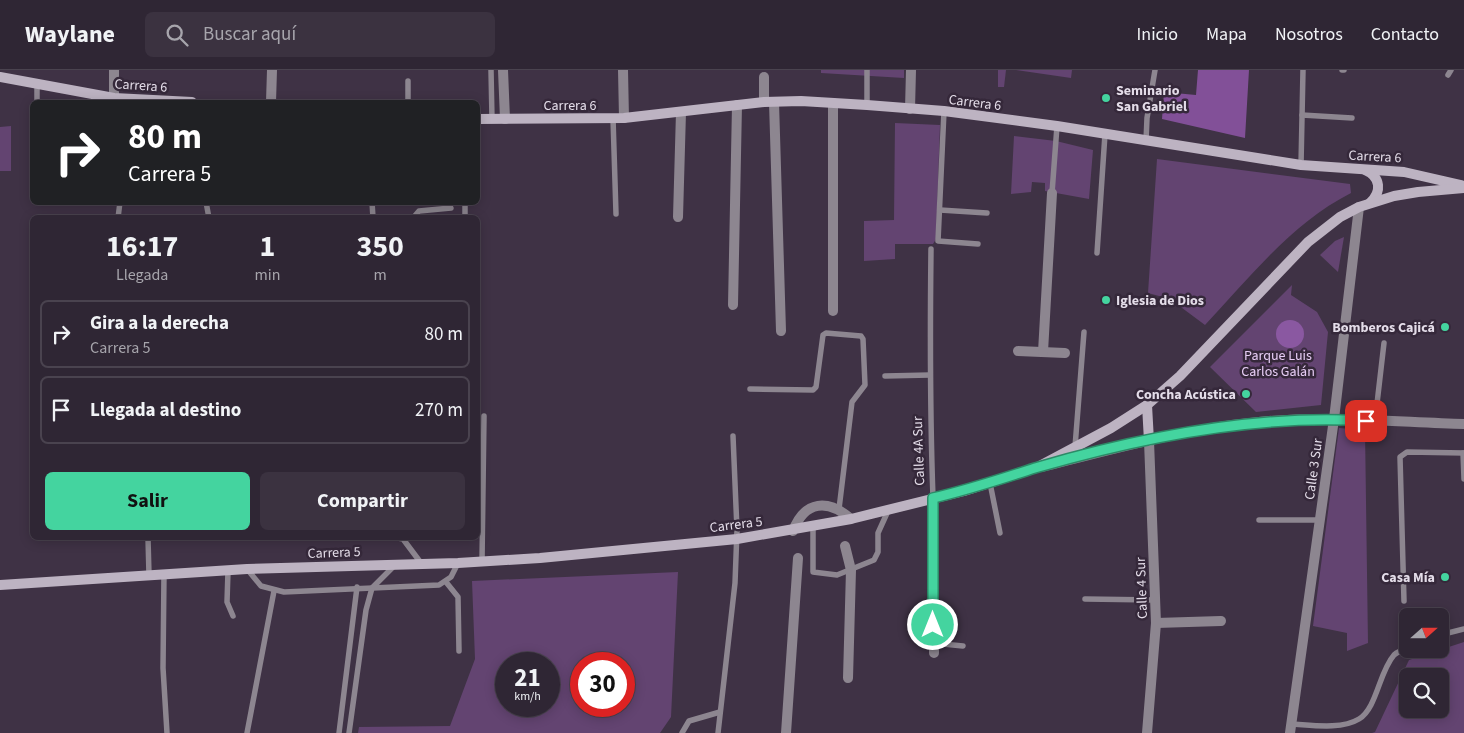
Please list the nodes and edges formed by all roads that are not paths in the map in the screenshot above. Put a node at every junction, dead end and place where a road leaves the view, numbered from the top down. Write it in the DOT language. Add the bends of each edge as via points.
graph roads {
  1 [pos="114,70"];
  2 [pos="272,70"];
  3 [pos="491,70"];
  4 [pos="503,70"];
  5 [pos="623,70"];
  6 [pos="867,70"];
  7 [pos="911,70"];
  8 [pos="1155,70"];
  9 [pos="1303,70"];
  10 [pos="764,74"];
  11 [pos="0,77"];
  12 [pos="408,81"];
  13 [pos="37,84"];
  14 [pos="114,98"];
  15 [pos="37,100"];
  16 [pos="153,100"];
  17 [pos="271,100"];
  18 [pos="408,100"];
  19 [pos="769,102"];
  20 [pos="833,102"];
  21 [pos="737,105"];
  22 [pos="867,105"];
  23 [pos="910,109"];
  24 [pos="944,111"];
  25 [pos="681,112"];
  26 [pos="1302,115"];
  27 [pos="612,118"];
  28 [pos="624,118"];
  29 [pos="1352,118"];
  30 [pos="480,119"];
  31 [pos="492,119"];
  32 [pos="505,119"];
  33 [pos="1057,126"];
  34 [pos="1106,134"];
  35 [pos="1146,140"];
  36 [pos="1301,166"];
  37 [pos="1364,170"];
  38 [pos="1464,187"];
  39 [pos="1052,192"];
  40 [pos="1370,204"];
  41 [pos="1359,207"];
  42 [pos="450,208"];
  43 [pos="940,210"];
  44 [pos="987,213"];
  45 [pos="616,214"];
  46 [pos="416,215"];
  47 [pos="678,217"];
  48 [pos="978,244"];
  49 [pos="931,249"];
  50 [pos="1097,253"];
  51 [pos="733,306"];
  52 [pos="833,311"];
  53 [pos="781,331"];
  54 [pos="1084,332"];
  55 [pos="1384,343"];
  56 [pos="1018,351"];
  57 [pos="1043,352"];
  58 [pos="1065,353"];
  59 [pos="930,375"];
  60 [pos="885,376"];
  61 [pos="750,389"];
  62 [pos="1147,405"];
  63 [pos="484,416"];
  64 [pos="1334,419"];
  65 [pos="1375,422"];
  66 [pos="1464,424"];
  67 [pos="733,436"];
  68 [pos="1149,441"];
  69 [pos="1074,450"];
  70 [pos="1464,453"];
  71 [pos="1036,468"];
  72 [pos="1464,479"];
  73 [pos="990,483"];
  74 [pos="933,498"];
  75 [pos="839,509"];
  76 [pos="888,511"];
  77 [pos="850,519"];
  78 [pos="1259,520"];
  79 [pos="1320,520"];
  80 [pos="814,527"];
  81 [pos="793,531"];
  82 [pos="1000,533"];
  83 [pos="737,539"];
  84 [pos="148,540"];
  85 [pos="403,540"];
  86 [pos="845,546"];
  87 [pos="798,558"];
  88 [pos="482,562"];
  89 [pos="421,563"];
  90 [pos="458,563"];
  91 [pos="396,564"];
  92 [pos="247,569"];
  93 [pos="851,570"];
  94 [pos="228,571"];
  95 [pos="164,574"];
  96 [pos="149,575"];
  97 [pos="446,582"];
  98 [pos="0,585"];
  99 [pos="356,587"];
  100 [pos="372,588"];
  101 [pos="274,591"];
  102 [pos="1085,599"];
  103 [pos="1156,600"];
  104 [pos="1404,601"];
  105 [pos="233,616"];
  106 [pos="1221,621"];
  107 [pos="1156,624"];
  108 [pos="1464,629"];
  109 [pos="1449,633"];
  110 [pos="963,646"];
  111 [pos="934,648"];
  112 [pos="460,651"];
  113 [pos="1399,652"];
  114 [pos="848,678"];
  115 [pos="720,712"];
  116 [pos="1290,728"];
  117 [pos="167,733"];
  118 [pos="247,733"];
  119 [pos="339,733"];
  120 [pos="349,733"];
  121 [pos="682,733"];
  122 [pos="718,733"];
  123 [pos="786,733"];
  124 [pos="1147,733"];
  1 -- 14 [label="street"];
  2 -- 17 [label="street"];
  3 -- 31 [label="lane"];
  4 -- 32 [label="street"];
  5 -- 28 [label="street"];
  6 -- 22 [label="lane"];
  7 -- 23 [label="street"];
  8 -- 35 [label="lane"];
  9 -- 26 [label="lane"];
  10 -- 19 [label="street"];
  11 -- 13 [label="main road, Carrera 6"];
  12 -- 18 [label="lane"];
  13 -- 14 [label="main road, Carrera 6"];
  13 -- 15 [label="lane"];
  14 -- 16 [label="main road, Carrera 6"];
  19 -- 20 [label="main road, Carrera 6"];
  19 -- 21 [label="main road, Carrera 6"];
  19 -- 53 [label="street"];
  20 -- 22 [label="main road, Carrera 6"];
  20 -- 52 [label="street"];
  21 -- 25 [label="main road, Carrera 6"];
  21 -- 51 [label="street"];
  22 -- 23 [label="main road, Carrera 6"];
  23 -- 24 [label="main road, Carrera 6"];
  24 -- 33 [label="main road, Carrera 6"];
  24 -- 43 [label="lane"];
  25 -- 28 [label="main road, Carrera 6"];
  25 -- 47 [label="street"];
  26 -- 29 [label="lane"];
  26 -- 36 [label="lane"];
  27 -- 28 [label="main road, Carrera 6"];
  27 -- 32 [label="main road, Carrera 6"];
  27 -- 45 [label="lane"];
  30 -- 31 [label="main road, Carrera 6"];
  31 -- 32 [label="main road, Carrera 6"];
  33 -- 34 [label="main road, Carrera 6"];
  33 -- 39 [label="lane"];
  34 -- 35 [label="main road, Carrera 6"];
  34 -- 50 [label="lane"];
  35 -- 36 [label="main road, Carrera 6"];
  36 -- 37 [label="main road, Carrera 6"];
  37 -- 38 [label="main road, Carrera 6" via="1404,172"];
  37 -- 40 [label="main road" via="1376,178 1379,185"];
  38 -- 40 [label="main road, Carrera 6" via="1418,192"];
  39 -- 57 [label="street"];
  40 -- 41 [label="main road, Carrera 6"];
  41 -- 62 [label="main road, Carrera 6" via="1340,217 1308,242 1180,376"];
  41 -- 64 [label="street, Calle 3 Sur"];
  42 -- 46 [label="lane" via="419,211"];
  43 -- 44 [label="lane"];
  43 -- 48 [label="lane" via="938,241"];
  49 -- 59 [label="lane, Calle 4A Sur"];
  54 -- 69 [label="lane"];
  55 -- 65 [label="lane"];
  56 -- 57 [label="street"];
  57 -- 58 [label="street"];
  59 -- 60 [label="lane"];
  59 -- 74 [label="lane, Calle 4A Sur"];
  61 -- 75 [label="lane" via="814,390 823,335 861,336 864,340 865,385 852,402"];
  62 -- 68 [label="main road"];
  62 -- 69 [label="main road, Carrera 6"];
  63 -- 88 [label="lane"];
  64 -- 65 [label="street, Carrera 5"];
  64 -- 68 [label="street, Carrera 5" via="1258,422"];
  64 -- 79 [label="street, Calle 3 Sur"];
  65 -- 66 [label="street, Carrera 5"];
  67 -- 83 [label="lane"];
  68 -- 71 [label="street, Carrera 5"];
  68 -- 103 [label="street, Calle 4 Sur"];
  69 -- 71 [label="main road, Carrera 6"];
  70 -- 72 [label="lane"];
  70 -- 104 [label="lane" via="1407,452 1400,457"];
  71 -- 73 [label="main road, Carrera 5"];
  73 -- 74 [label="main road, Carrera 5"];
  73 -- 82 [label="lane"];
  74 -- 76 [label="main road, Carrera 5"];
  74 -- 111 [label="street, Calle 4A Sur"];
  75 -- 77 [label="street"];
  75 -- 81 [label="street" via="828,505 805,511"];
  76 -- 77 [label="main road, Carrera 5"];
  76 -- 93 [label="lane" via="878,533 878,552 874,560"];
  77 -- 80 [label="main road, Carrera 5"];
  78 -- 79 [label="lane"];
  79 -- 116 [label="street, Calle 3 Sur"];
  80 -- 81 [label="main road, Carrera 5"];
  80 -- 93 [label="lane" via="813,572 837,576"];
  81 -- 83 [label="main road, Carrera 5"];
  83 -- 88 [label="main road, Carrera 5"];
  83 -- 115 [label="lane"];
  84 -- 96 [label="lane"];
  85 -- 89 [label="lane"];
  86 -- 93 [label="street"];
  87 -- 123 [label="street"];
  88 -- 90 [label="main road, Carrera 5"];
  89 -- 90 [label="main road, Carrera 5"];
  89 -- 91 [label="main road, Carrera 5"];
  90 -- 97 [label="lane"];
  91 -- 92 [label="main road, Carrera 5"];
  91 -- 100 [label="lane"];
  92 -- 94 [label="main road, Carrera 5"];
  92 -- 101 [label="lane" via="261,586"];
  93 -- 114 [label="street"];
  94 -- 95 [label="main road, Carrera 5"];
  94 -- 105 [label="lane" via="227,602"];
  95 -- 96 [label="main road, Carrera 5"];
  95 -- 117 [label="lane" via="163,668"];
  96 -- 98 [label="main road, Carrera 5"];
  97 -- 100 [label="lane"];
  97 -- 112 [label="lane" via="458,597"];
  99 -- 100 [label="lane"];
  99 -- 101 [label="lane"];
  99 -- 119 [label="lane"];
  100 -- 120 [label="lane"];
  101 -- 118 [label="lane"];
  102 -- 103 [label="lane"];
  103 -- 107 [label="street, Calle 4 Sur"];
  106 -- 107 [label="street"];
  107 -- 124 [label="street, Calle 4 Sur"];
  108 -- 109 [label="lane"];
  110 -- 111 [label="lane"];
  113 -- 116 [label="lane" via="1394,654 1378,683 1368,712 1359,719 1347,724"];
  115 -- 121 [label="lane" via="689,721"];
  115 -- 122 [label="lane"];
}
